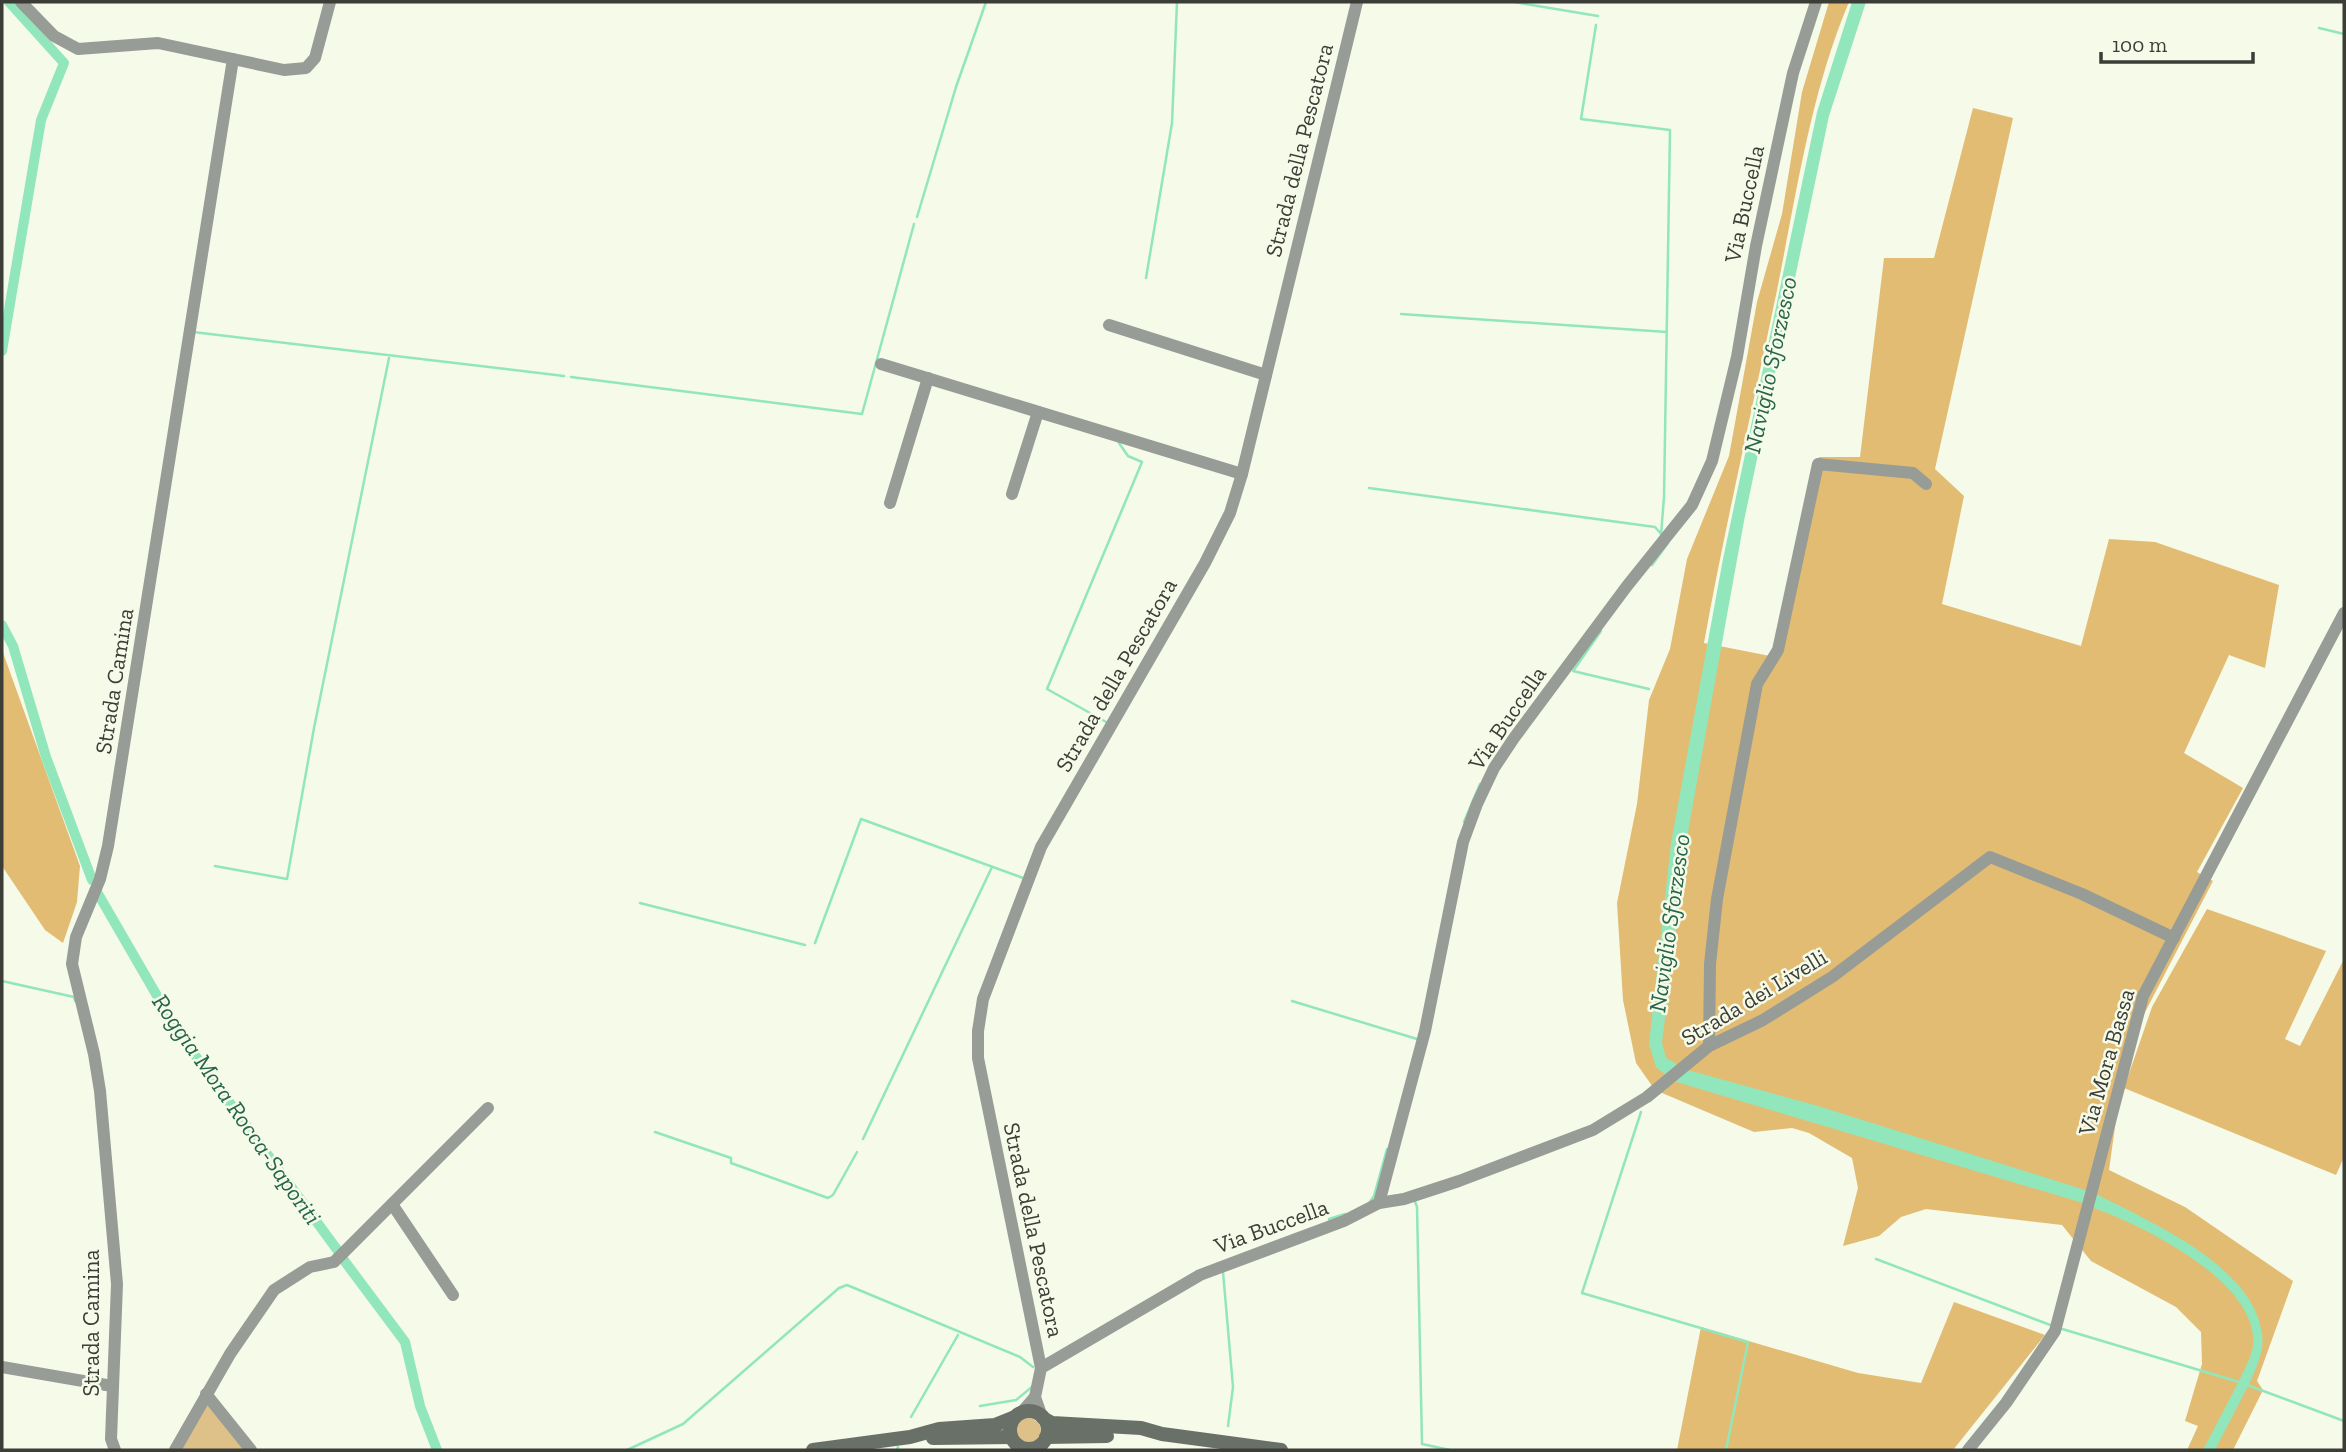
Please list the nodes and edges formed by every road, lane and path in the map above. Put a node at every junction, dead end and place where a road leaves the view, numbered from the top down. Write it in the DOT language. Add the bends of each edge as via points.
graph roads {
  1 [pos="21,2"];
  2 [pos="330,2"];
  3 [pos="1357,2"];
  4 [pos="1816,2"];
  5 [pos="233,59"];
  6 [pos="1109,325"];
  7 [pos="881,364"];
  8 [pos="1266,375"];
  9 [pos="928,378"];
  10 [pos="1038,412"];
  11 [pos="1242,474"];
  12 [pos="1926,484"];
  13 [pos="1012,494"];
  14 [pos="890,503"];
  15 [pos="2344,613"];
  16 [pos="2174,938"];
  17 [pos="1709,1046"];
  18 [pos="488,1108"];
  19 [pos="1379,1203"];
  20 [pos="392,1204"];
  21 [pos="453,1295"];
  22 [pos="2,1367"];
  23 [pos="1041,1368"];
  24 [pos="113,1386"];
  25 [pos="206,1394"];
  26 [pos="1035,1397"];
  27 [pos="1018,1415"];
  28 [pos="1042,1417"];
  29 [pos="1162,1434"];
  30 [pos="910,1437"];
  31 [pos="1015,1444"];
  32 [pos="1038,1445"];
  33 [pos="115,1450"];
  34 [pos="175,1450"];
  35 [pos="251,1450"];
  36 [pos="813,1450"];
  37 [pos="1281,1450"];
  38 [pos="1968,1450"];
  1 -- 5 [label="street" via="54,36 78,49 158,43"];
  2 -- 5 [label="street" via="315,58 306,68 285,69"];
  3 -- 8 [label="street, Strada della Pescatora"];
  4 -- 19 [label="street, Via Buccella" via="1793,73 1712,461 1692,505 1514,738 1477,804 1463,842 1425,1031"];
  5 -- 24 [label="street, Strada Camina" via="108,845 100,879 76,937 72,964 100,1091 117,1284"];
  6 -- 8 [label="street"];
  7 -- 9 [label="street"];
  8 -- 11 [label="street, Strada della Pescatora"];
  9 -- 10 [label="street"];
  9 -- 14 [label="street"];
  10 -- 11 [label="street"];
  10 -- 13 [label="street"];
  11 -- 23 [label="street, Strada della Pescatora" via="1230,513 1205,563 1041,846 984,999 978,1058"];
  12 -- 17 [label="street" via="1913,473 1818,464 1778,650 1754,697 1717,899"];
  15 -- 16 [label="street, Via Mora Bassa"];
  16 -- 17 [label="street, Strada dei Livelli" via="1990,857 1832,977 1763,1020"];
  16 -- 38 [label="street, Via Mora Bassa" via="2143,996 2057,1326"];
  17 -- 19 [label="street, Strada dei Livelli" via="1647,1097 1593,1130 1459,1181"];
  18 -- 20 [label="street"];
  19 -- 23 [label="street, Via Buccella" via="1200,1275"];
  20 -- 21 [label="street"];
  20 -- 25 [label="street" via="334,1262 310,1267 274,1290"];
  22 -- 24 [label="street"];
  23 -- 26 [label="street"];
  24 -- 33 [label="street, Strada Camina" via="111,1439"];
  25 -- 34 [label="street"];
  25 -- 35 [label="street"];
  26 -- 27 [label="street"];
  26 -- 28 [label="street"];
  27 -- 28 [label="main road" via="1032,1412"];
  27 -- 30 [label="main road" via="995,1425 939,1429"];
  27 -- 31 [label="main road" via="1010,1427"];
  28 -- 29 [label="main road" via="1052,1423 1141,1428"];
  28 -- 32 [label="main road" via="1047,1427"];
  29 -- 32 [label="main road"];
  29 -- 37 [label="main road"];
  30 -- 31 [label="main road"];
  30 -- 36 [label="main road"];
  31 -- 32 [label="main road" via="1025,1448"];
}
